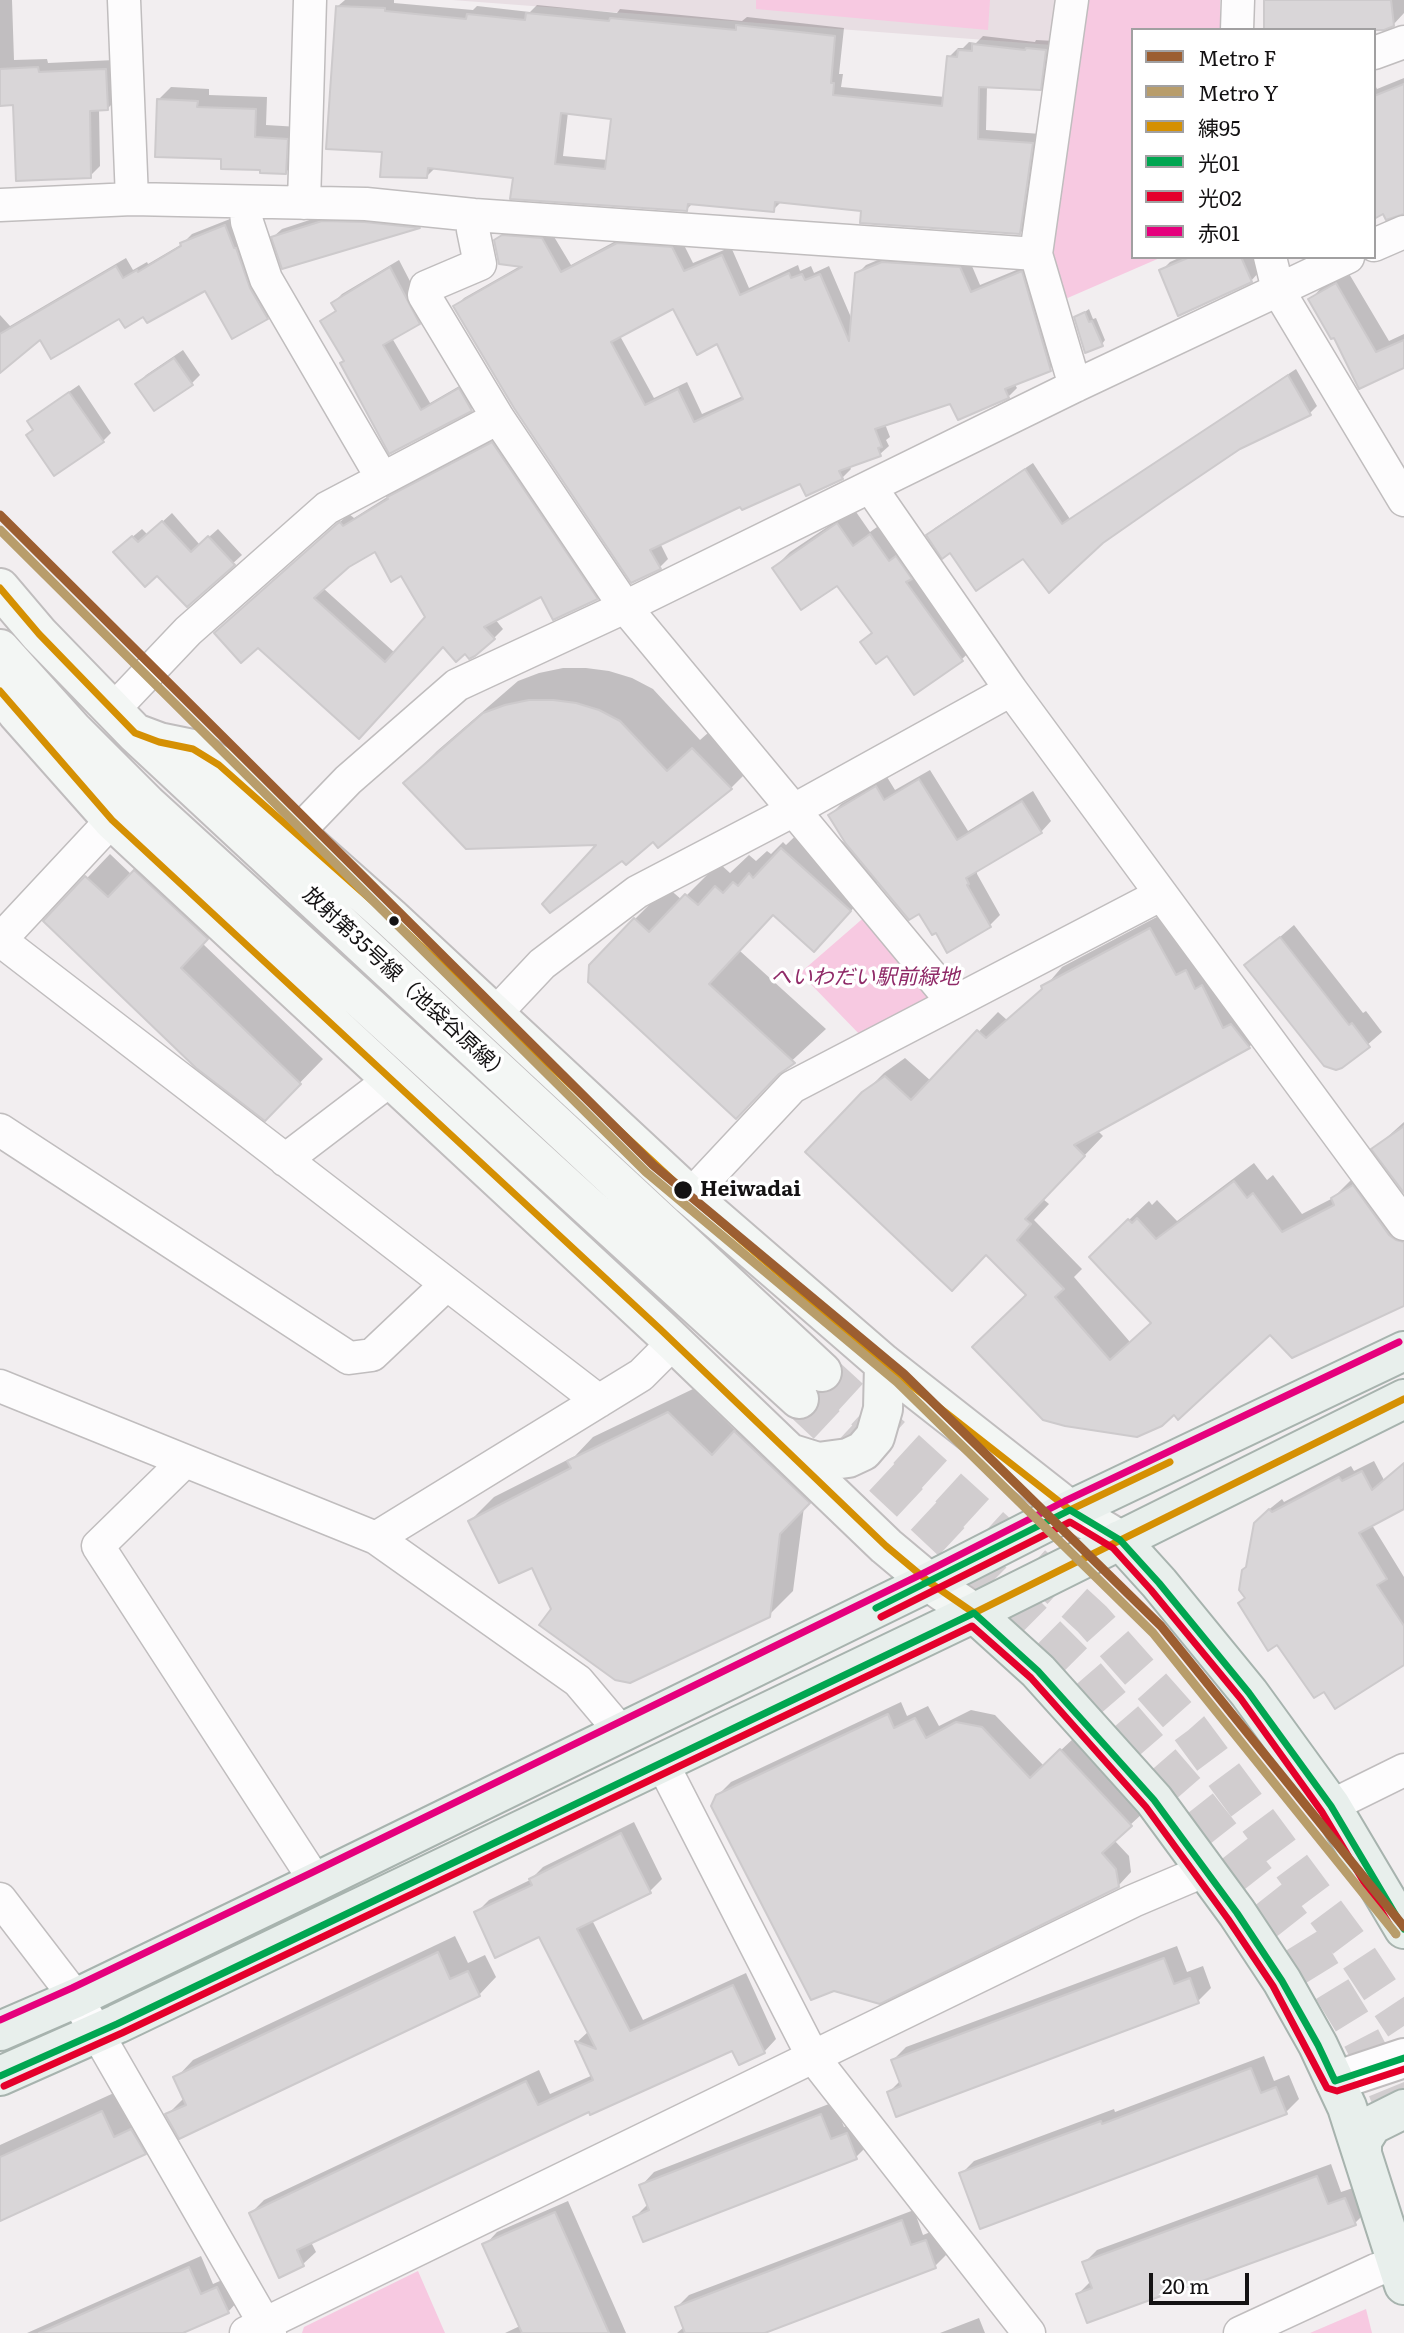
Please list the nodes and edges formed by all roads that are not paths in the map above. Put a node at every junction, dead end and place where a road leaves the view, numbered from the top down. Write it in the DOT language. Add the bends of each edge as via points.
graph roads {
  1 [pos="124,0"];
  2 [pos="310,0"];
  3 [pos="1072,0"];
  4 [pos="1238,0"];
  5 [pos="1237,28"];
  6 [pos="1404,42"];
  7 [pos="1376,52"];
  8 [pos="132,199"];
  9 [pos="245,202"];
  10 [pos="304,203"];
  11 [pos="0,205"];
  12 [pos="474,215"];
  13 [pos="1404,232"];
  14 [pos="1376,244"];
  15 [pos="1037,254"];
  16 [pos="1270,259"];
  17 [pos="1344,259"];
  18 [pos="1278,290"];
  19 [pos="1075,386"];
  20 [pos="498,418"];
  21 [pos="382,478"];
  22 [pos="871,488"];
  23 [pos="1404,500"];
  24 [pos="0,588"];
  25 [pos="625,607"];
  26 [pos="0,649"];
  27 [pos="1012,690"];
  28 [pos="0,691"];
  29 [pos="124,722"];
  30 [pos="794,810"];
  31 [pos="112,820"];
  32 [pos="297,833"];
  33 [pos="1160,895"];
  34 [pos="0,940"];
  35 [pos="953,1002"];
  36 [pos="495,1014"];
  37 [pos="390,1080"];
  38 [pos="0,1130"];
  39 [pos="285,1160"];
  40 [pos="690,1196"];
  41 [pos="1404,1224"];
  42 [pos="447,1284"];
  43 [pos="673,1343"];
  44 [pos="1404,1351"];
  45 [pos="884,1364"];
  46 [pos="0,1386"];
  47 [pos="1404,1399"];
  48 [pos="599,1401"];
  49 [pos="789,1453"];
  50 [pos="185,1461"];
  51 [pos="1070,1510"];
  52 [pos="376,1538"];
  53 [pos="1120,1540"];
  54 [pos="929,1582"];
  55 [pos="974,1613"];
  56 [pos="622,1733"];
  57 [pos="662,1763"];
  58 [pos="1404,1770"];
  59 [pos="1331,1806"];
  60 [pos="1206,1870"];
  61 [pos="316,1882"];
  62 [pos="0,1899"];
  63 [pos="1404,1929"];
  64 [pos="76,1998"];
  65 [pos="0,2031"];
  66 [pos="97,2033"];
  67 [pos="813,2057"];
  68 [pos="1404,2059"];
  69 [pos="0,2076"];
  70 [pos="1335,2081"];
  71 [pos="1404,2109"];
  72 [pos="1362,2154"];
  73 [pos="1401,2274"];
  74 [pos="260,2330"];
  75 [pos="1029,2333"];
  76 [pos="1240,2333"];
  1 -- 8 [label="street"];
  2 -- 10 [label="street"];
  3 -- 15 [label="street"];
  4 -- 5 [label="street"];
  6 -- 7 [label="street"];
  8 -- 9 [label="street"];
  8 -- 11 [label="street"];
  9 -- 10 [label="street"];
  9 -- 21 [label="street" via="266,279"];
  10 -- 12 [label="street"];
  12 -- 15 [label="street"];
  12 -- 20 [label="street" via="480,264 424,291"];
  13 -- 14 [label="street"];
  15 -- 19 [label="street"];
  16 -- 18 [label="street"];
  17 -- 18 [label="street"];
  18 -- 19 [label="street"];
  18 -- 23 [label="street"];
  19 -- 22 [label="street"];
  20 -- 21 [label="street"];
  20 -- 25 [label="street"];
  21 -- 29 [label="street" via="327,508 188,631"];
  22 -- 25 [label="street"];
  22 -- 27 [label="street"];
  24 -- 29 [label="main road, 放射第35号線（池袋谷原線）"];
  25 -- 30 [label="street"];
  25 -- 32 [label="street" via="457,685 348,779"];
  26 -- 29 [label="main road, 放射第35号線（池袋谷原線）" via="156,813 810,1386"];
  27 -- 30 [label="street"];
  27 -- 33 [label="street"];
  28 -- 31 [label="main road"];
  29 -- 32 [label="main road" via="159,743 193,749 219,765"];
  30 -- 35 [label="street"];
  30 -- 36 [label="street" via="637,892 542,964"];
  31 -- 34 [label="street"];
  31 -- 37 [label="main road"];
  32 -- 36 [label="main road"];
  33 -- 35 [label="street"];
  33 -- 41 [label="street"];
  34 -- 39 [label="street"];
  35 -- 40 [label="street" via="792,1087"];
  36 -- 40 [label="main road"];
  37 -- 39 [label="street"];
  37 -- 43 [label="main road"];
  38 -- 42 [label="street" via="349,1358 372,1356"];
  39 -- 42 [label="street"];
  40 -- 45 [label="main road"];
  42 -- 48 [label="street"];
  43 -- 48 [label="street" via="641,1375"];
  43 -- 49 [label="main road"];
  44 -- 51 [label="main road"];
  45 -- 49 [label="main road" via="883,1409 875,1437 863,1451 818,1462"];
  45 -- 51 [label="main road"];
  46 -- 50 [label="street"];
  47 -- 53 [label="main road"];
  48 -- 52 [label="street"];
  49 -- 54 [label="main road"];
  50 -- 52 [label="street"];
  50 -- 61 [label="street" via="97,1546"];
  51 -- 53 [label="main road"];
  51 -- 54 [label="main road"];
  52 -- 56 [label="street" via="578,1681"];
  53 -- 55 [label="main road"];
  53 -- 59 [label="main road" via="1250,1693"];
  54 -- 55 [label="main road"];
  54 -- 56 [label="main road"];
  55 -- 57 [label="main road"];
  55 -- 60 [label="main road" via="1038,1671 1154,1800"];
  56 -- 61 [label="main road"];
  57 -- 66 [label="main road"];
  57 -- 67 [label="street"];
  58 -- 59 [label="street"];
  59 -- 63 [label="main road"];
  60 -- 67 [label="street"];
  60 -- 70 [label="main road" via="1282,1981"];
  61 -- 64 [label="main road"];
  62 -- 64 [label="street"];
  64 -- 65 [label="main road"];
  64 -- 66 [label="street"];
  66 -- 69 [label="main road"];
  66 -- 74 [label="street"];
  67 -- 74 [label="street"];
  67 -- 75 [label="street"];
  68 -- 70 [label="street"];
  70 -- 72 [label="main road"];
  71 -- 72 [label="main road" via="1372,2125 1362,2141"];
  72 -- 73 [label="main road"];
  73 -- 76 [label="street" via="1376,2270"];
}
